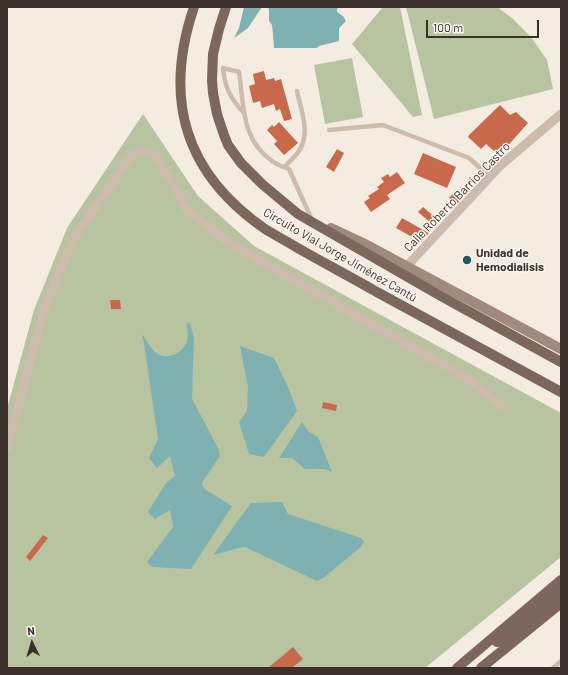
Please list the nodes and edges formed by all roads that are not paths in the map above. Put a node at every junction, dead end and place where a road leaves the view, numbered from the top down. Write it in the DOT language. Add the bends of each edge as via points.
graph roads {
  1 [pos="194,7"];
  2 [pos="226,7"];
  3 [pos="297,91"];
  4 [pos="244,113"];
  5 [pos="561,114"];
  6 [pos="329,130"];
  7 [pos="284,167"];
  8 [pos="490,177"];
  9 [pos="298,214"];
  10 [pos="312,220"];
  11 [pos="407,266"];
  12 [pos="561,349"];
  13 [pos="561,362"];
  14 [pos="561,392"];
  15 [pos="502,406"];
  16 [pos="7,448"];
  17 [pos="561,580"];
  18 [pos="561,592"];
  19 [pos="561,603"];
  20 [pos="561,661"];
  21 [pos="458,668"];
  22 [pos="481,668"];
  23 [pos="553,668"];
  1 -- 14 [label="main road, Circuito Vial Jorge Jiménez Cantú" via="181,58 180,88 184,118 197,157 231,201 266,229 307,253"];
  2 -- 9 [label="main road, Circuito Vial Jorge Jiménez Cantú" via="215,42 212,67 213,93 220,125 228,145 241,163"];
  3 -- 7 [label="lane" via="305,125 304,142"];
  4 -- 4 [label="lane" via="239,72 223,68 232,101"];
  4 -- 7 [label="lane" via="247,129 256,146 273,162"];
  5 -- 8 [label="street, Calle Roberto Barrios Castro"];
  6 -- 8 [label="lane" via="382,125 469,158"];
  7 -- 10 [label="lane" via="289,170"];
  8 -- 11 [label="street, Calle Roberto Barrios Castro"];
  9 -- 10 [label="street, Circuito Vial Jorge Jiménez Cantú"];
  9 -- 13 [label="main road, Circuito Vial Jorge Jiménez Cantú"];
  10 -- 11 [label="street, Circuito Vial Jorge Jiménez Cantú"];
  11 -- 12 [label="street, Circuito Vial Jorge Jiménez Cantú"];
  15 -- 16 [label="street" via="468,379 225,240 186,208 157,156 139,151 132,155 74,238 44,310"];
  17 -- 21 [label="main road"];
  18 -- 21 [label="main road" via="515,629"];
  19 -- 22 [label="main road"];
  20 -- 23 [label="lane"];
}
